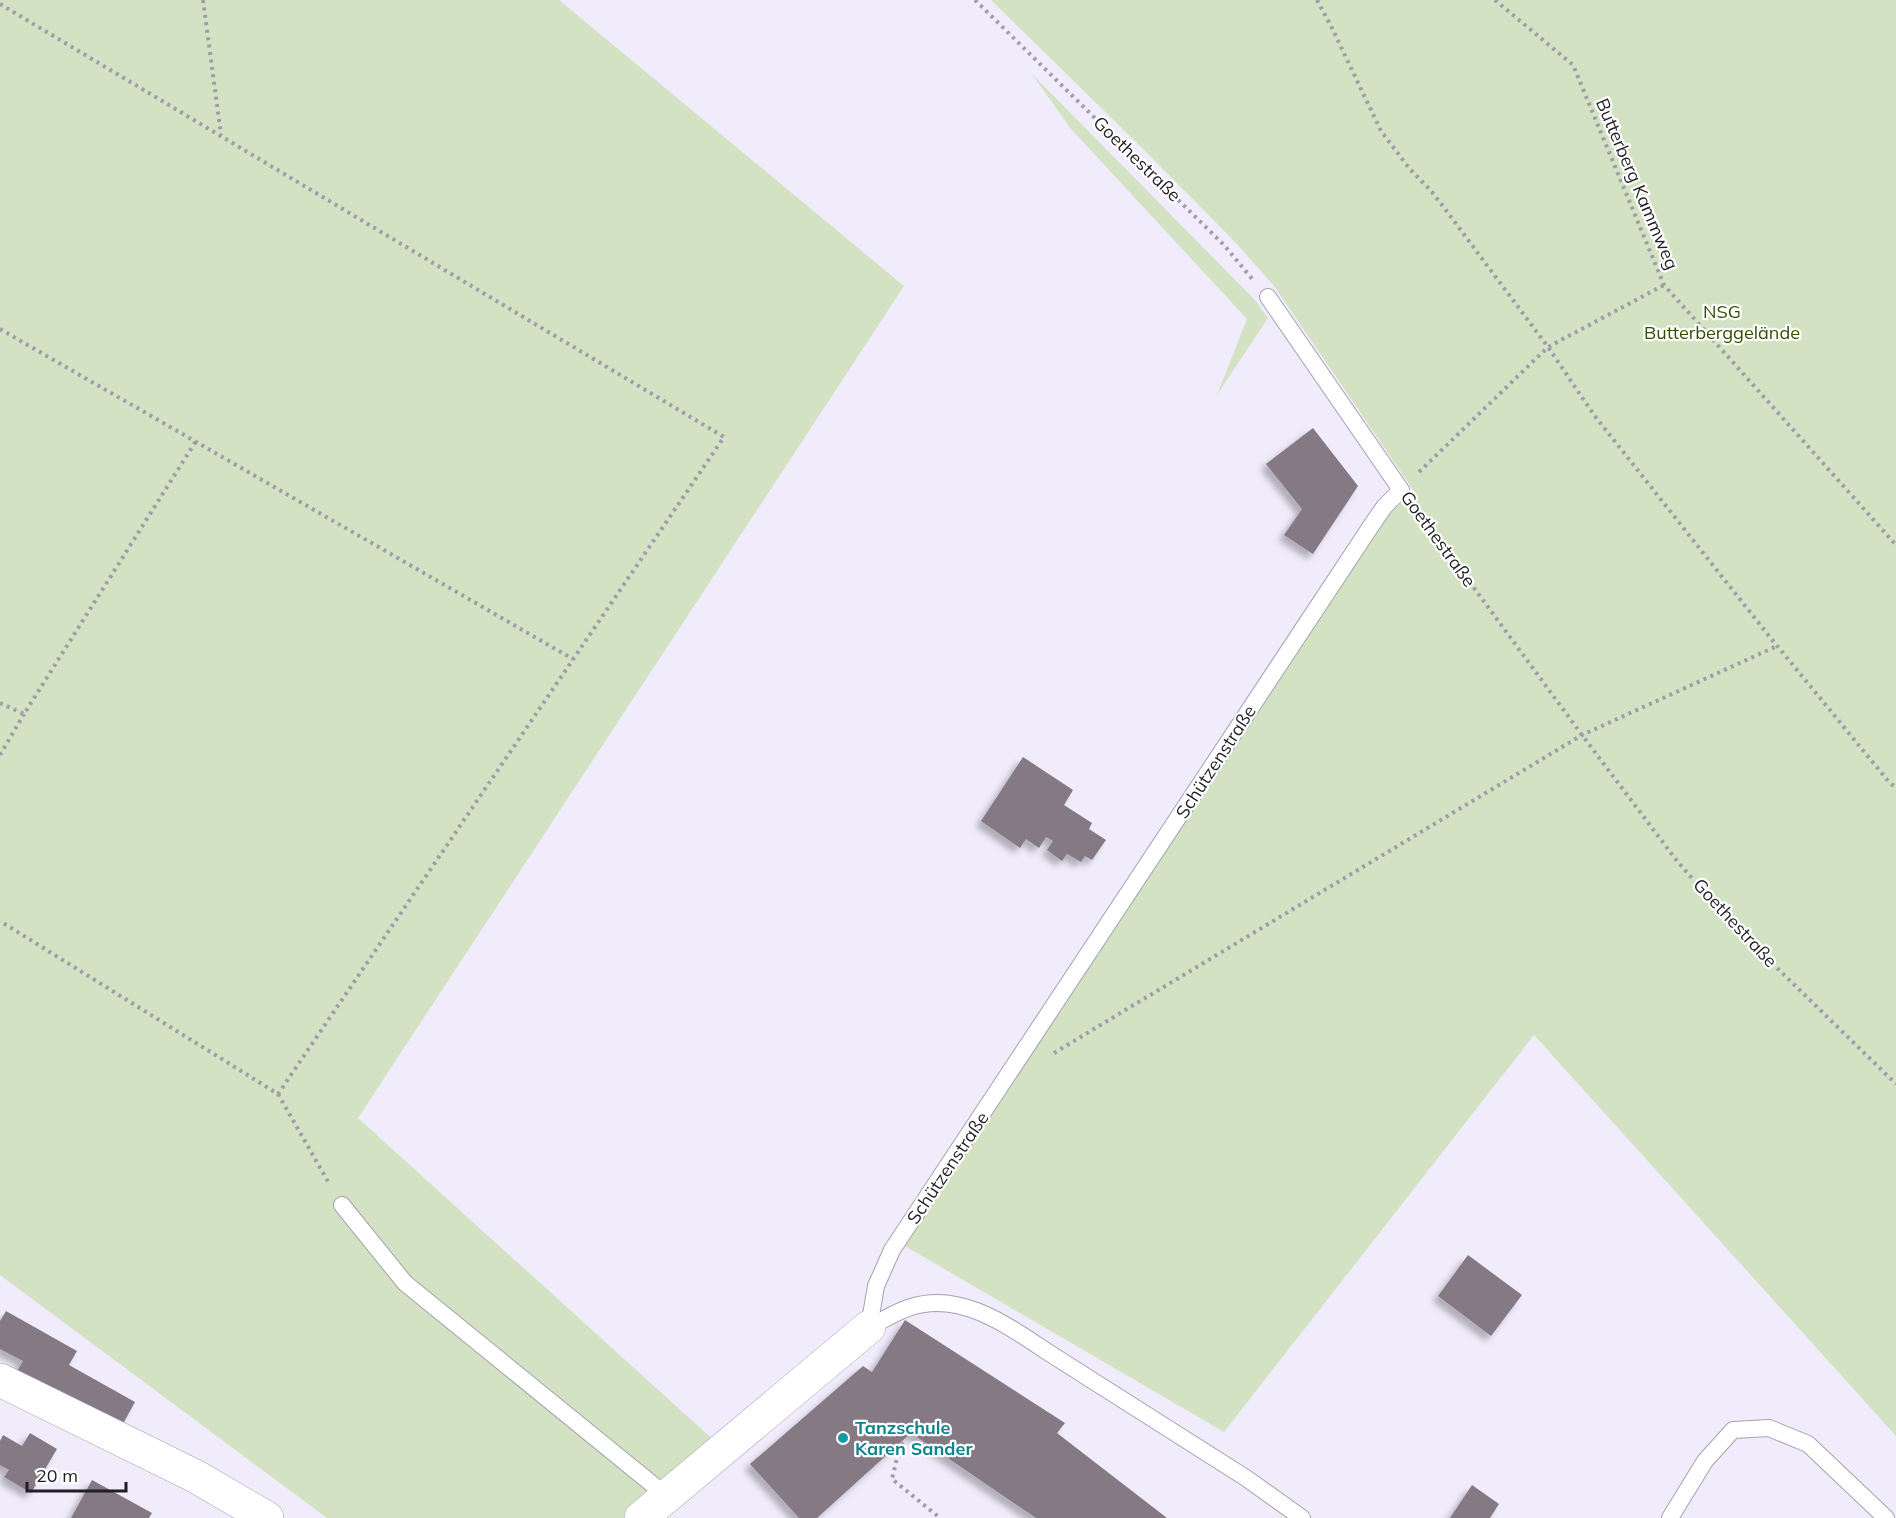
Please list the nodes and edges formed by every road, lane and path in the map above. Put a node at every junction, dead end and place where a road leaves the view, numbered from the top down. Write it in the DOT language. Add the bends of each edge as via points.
graph roads {
  1 [pos="203,0"];
  2 [pos="975,0"];
  3 [pos="1317,0"];
  4 [pos="1495,0"];
  5 [pos="0,4"];
  6 [pos="221,136"];
  7 [pos="1664,285"];
  8 [pos="1268,297"];
  9 [pos="0,329"];
  10 [pos="1548,347"];
  11 [pos="196,441"];
  12 [pos="1401,490"];
  13 [pos="1896,545"];
  14 [pos="1777,646"];
  15 [pos="573,659"];
  16 [pos="0,703"];
  17 [pos="24,714"];
  18 [pos="1582,735"];
  19 [pos="0,755"];
  20 [pos="1896,788"];
  21 [pos="0,921"];
  22 [pos="1004,1083"];
  23 [pos="1896,1084"];
  24 [pos="278,1094"];
  25 [pos="342,1205"];
  26 [pos="869,1327"];
  27 [pos="0,1380"];
  28 [pos="901,1443"];
  29 [pos="668,1497"];
  30 [pos="267,1518"];
  31 [pos="641,1518"];
  32 [pos="940,1518"];
  33 [pos="1302,1518"];
  34 [pos="1670,1518"];
  35 [pos="1886,1518"];
  1 -- 6 [label="path"];
  2 -- 8 [label="path, Goethestraße" via="1224,245"];
  3 -- 10 [label="path" via="1381,131"];
  4 -- 7 [label="path, Butterberg Kammweg" via="1573,65"];
  5 -- 6 [label="path"];
  6 -- 15 [label="path" via="724,436"];
  7 -- 10 [label="path"];
  7 -- 13 [label="path, Butterberg Kammweg"];
  8 -- 12 [label="lane, Goethestraße"];
  9 -- 11 [label="path"];
  10 -- 12 [label="path"];
  10 -- 14 [label="path" via="1594,415"];
  11 -- 15 [label="path"];
  11 -- 17 [label="path"];
  12 -- 18 [label="path, Goethestraße"];
  12 -- 22 [label="lane, Schützenstraße" via="1371,526"];
  14 -- 18 [label="path"];
  14 -- 20 [label="path"];
  15 -- 24 [label="path"];
  16 -- 17 [label="path"];
  17 -- 19 [label="path"];
  18 -- 22 [label="path"];
  18 -- 23 [label="path, Goethestraße" via="1677,861 1731,923"];
  21 -- 24 [label="path"];
  22 -- 26 [label="lane, Schützenstraße" via="892,1250 876,1286"];
  24 -- 25 [label="path"];
  25 -- 29 [label="lane" via="405,1283"];
  26 -- 29 [label="street"];
  26 -- 33 [label="lane" via="910,1306 942,1302 972,1308 1030,1340"];
  27 -- 30 [label="street" via="195,1476"];
  28 -- 32 [label="path" via="906,1448 897,1458 892,1479"];
  29 -- 31 [label="street"];
  34 -- 35 [label="lane" via="1705,1461 1733,1430 1769,1428 1808,1444"];
}
